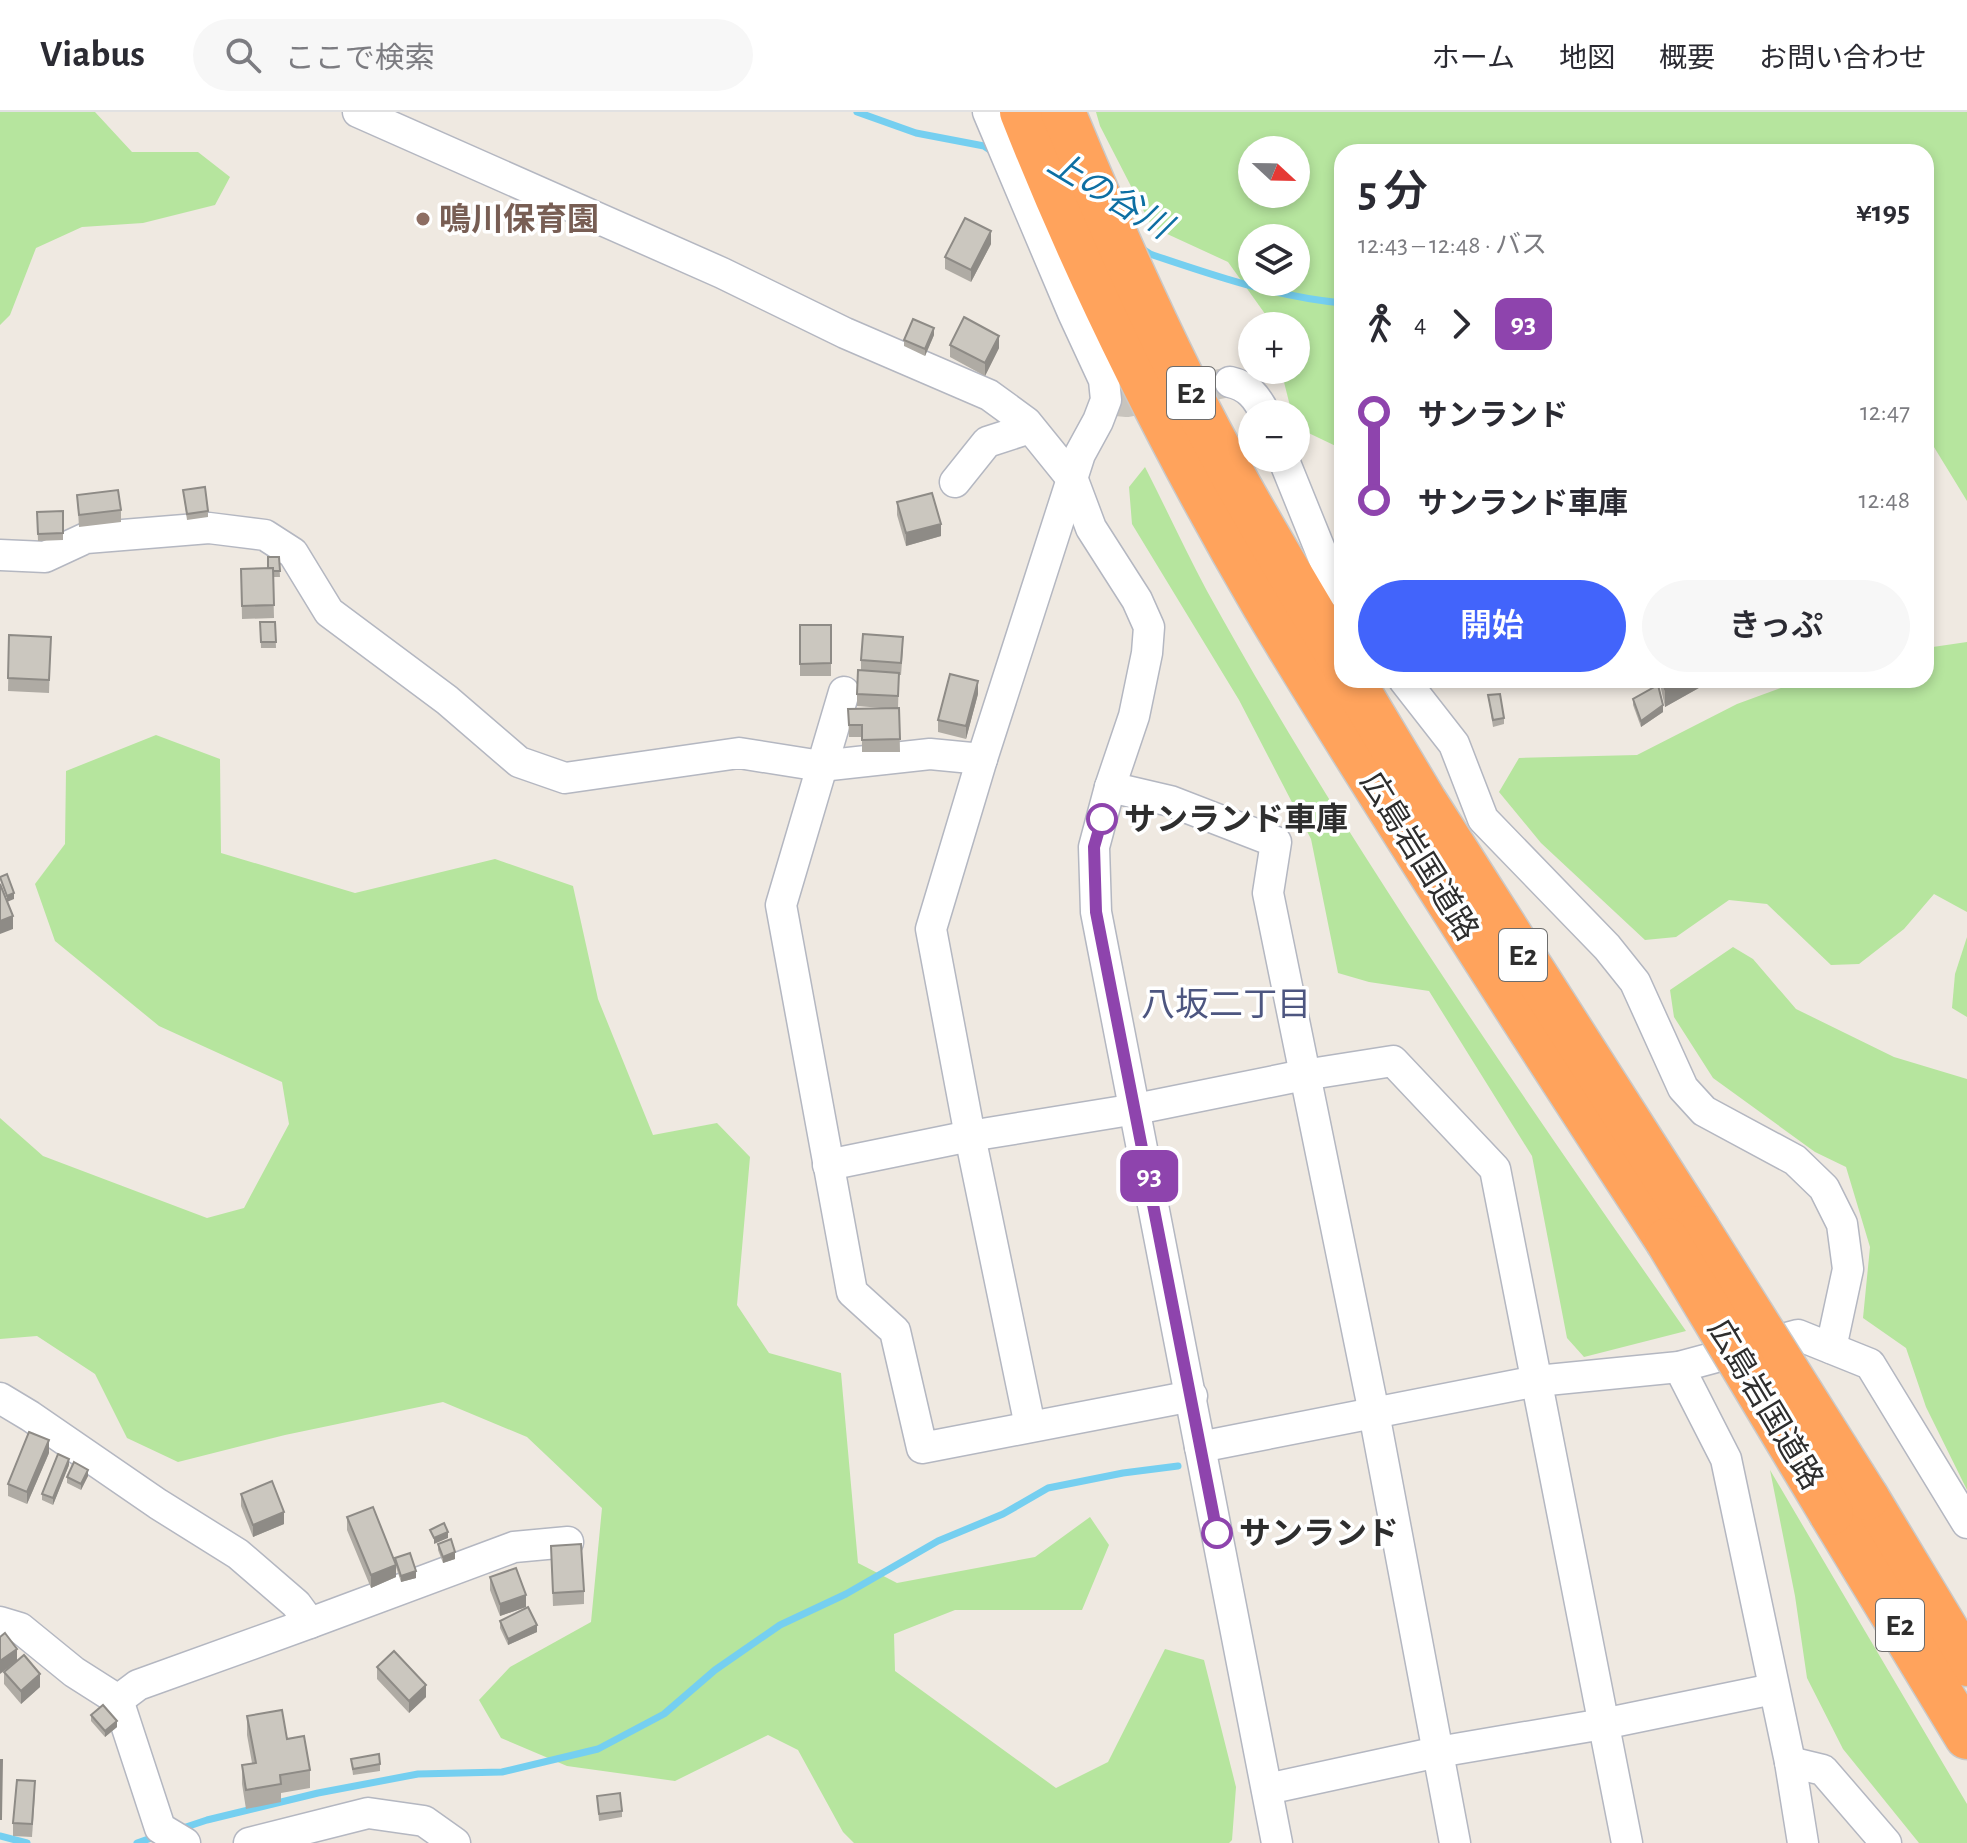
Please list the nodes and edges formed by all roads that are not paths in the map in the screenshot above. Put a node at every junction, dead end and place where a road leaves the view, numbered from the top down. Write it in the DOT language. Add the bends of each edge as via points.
graph roads {
  1 [pos="358,112"];
  2 [pos="988,112"];
  3 [pos="1022,112"];
  4 [pos="1063,112"];
  5 [pos="1230,382"];
  6 [pos="1259,400"];
  7 [pos="1030,428"];
  8 [pos="1289,472"];
  9 [pos="1073,480"];
  10 [pos="955,482"];
  11 [pos="0,555"];
  12 [pos="1334,580"];
  13 [pos="1334,648"];
  14 [pos="1357,688"];
  15 [pos="1410,688"];
  16 [pos="844,692"];
  17 [pos="982,759"];
  18 [pos="821,766"];
  19 [pos="1110,787"];
  20 [pos="1304,1075"];
  21 [pos="1136,1109"];
  22 [pos="970,1136"];
  23 [pos="828,1165"];
  24 [pos="1682,1234"];
  25 [pos="1831,1348"];
  26 [pos="1679,1367"];
  27 [pos="1537,1381"];
  28 [pos="1192,1396"];
  29 [pos="0,1398"];
  30 [pos="1374,1413"];
  31 [pos="1030,1426"];
  32 [pos="1200,1447"];
  33 [pos="1849,1506"];
  34 [pos="1967,1523"];
  35 [pos="568,1542"];
  36 [pos="0,1622"];
  37 [pos="310,1623"];
  38 [pos="1967,1664"];
  39 [pos="1773,1689"];
  40 [pos="118,1700"];
  41 [pos="1603,1724"];
  42 [pos="1967,1737"];
  43 [pos="1438,1752"];
  44 [pos="1790,1762"];
  45 [pos="1267,1789"];
  46 [pos="185,1843"];
  47 [pos="249,1843"];
  48 [pos="455,1843"];
  49 [pos="1277,1843"];
  50 [pos="1455,1843"];
  51 [pos="1627,1843"];
  52 [pos="1803,1843"];
  53 [pos="1886,1843"];
  1 -- 7 [label="street" via="989,395"];
  2 -- 9 [label="street" via="1104,380 1106,400"];
  3 -- 24 [label="highway, 広島岩国道路 / E2" via="1054,194 1141,376 1262,601 1526,1025"];
  4 -- 13 [label="highway, E2" via="1135,282 1233,475"];
  5 -- 6 [label="street" via="1243,385"];
  7 -- 9 [label="street"];
  7 -- 10 [label="street" via="987,442"];
  8 -- 12 [label="street"];
  9 -- 17 [label="street"];
  9 -- 19 [label="street" via="1091,528 1149,627 1134,716"];
  11 -- 18 [label="street" via="45,557 86,538 209,528 265,535 293,553 329,612 447,700 519,762 565,778 739,753"];
  14 -- 24 [label="highway, 広島岩国道路 / E2"];
  15 -- 25 [label="street" via="1454,744 1483,819 1635,982 1683,1088 1704,1111 1795,1160 1824,1188 1842,1224 1848,1269"];
  16 -- 18 [label="street"];
  17 -- 18 [label="street" via="930,754"];
  17 -- 22 [label="street" via="931,929"];
  18 -- 23 [label="street" via="781,905"];
  19 -- 20 [label="street" via="1170,801 1276,842 1268,893"];
  19 -- 21 [label="street" via="1094,847 1096,912"];
  20 -- 21 [label="street"];
  20 -- 27 [label="street" via="1393,1061 1495,1169"];
  20 -- 30 [label="street"];
  21 -- 22 [label="street"];
  21 -- 28 [label="street"];
  22 -- 23 [label="street"];
  22 -- 31 [label="street"];
  23 -- 31 [label="street" via="852,1292 895,1331 922,1448"];
  24 -- 33 [label="highway, 広島岩国道路 / E2, bridge"];
  25 -- 26 [label="street" via="1798,1335"];
  25 -- 34 [label="street" via="1870,1364"];
  26 -- 27 [label="street"];
  26 -- 39 [label="street" via="1726,1459"];
  27 -- 30 [label="street"];
  27 -- 41 [label="street"];
  28 -- 31 [label="street"];
  28 -- 32 [label="street"];
  29 -- 37 [label="street" via="238,1554 296,1604"];
  30 -- 32 [label="street"];
  30 -- 43 [label="street"];
  32 -- 45 [label="street"];
  33 -- 38 [label="highway, 広島岩国道路 / E2"];
  33 -- 42 [label="highway, 広島岩国道路 / E2"];
  35 -- 37 [label="street" via="514,1547"];
  36 -- 40 [label="street" via="20,1628"];
  37 -- 40 [label="street" via="138,1685"];
  39 -- 41 [label="street"];
  39 -- 44 [label="street"];
  40 -- 46 [label="street" via="160,1828"];
  41 -- 43 [label="street"];
  41 -- 51 [label="street"];
  43 -- 45 [label="street"];
  43 -- 50 [label="street"];
  44 -- 52 [label="street"];
  44 -- 53 [label="street" via="1823,1770"];
  45 -- 49 [label="street"];
  47 -- 48 [label="street" via="368,1813 424,1821"];
}
